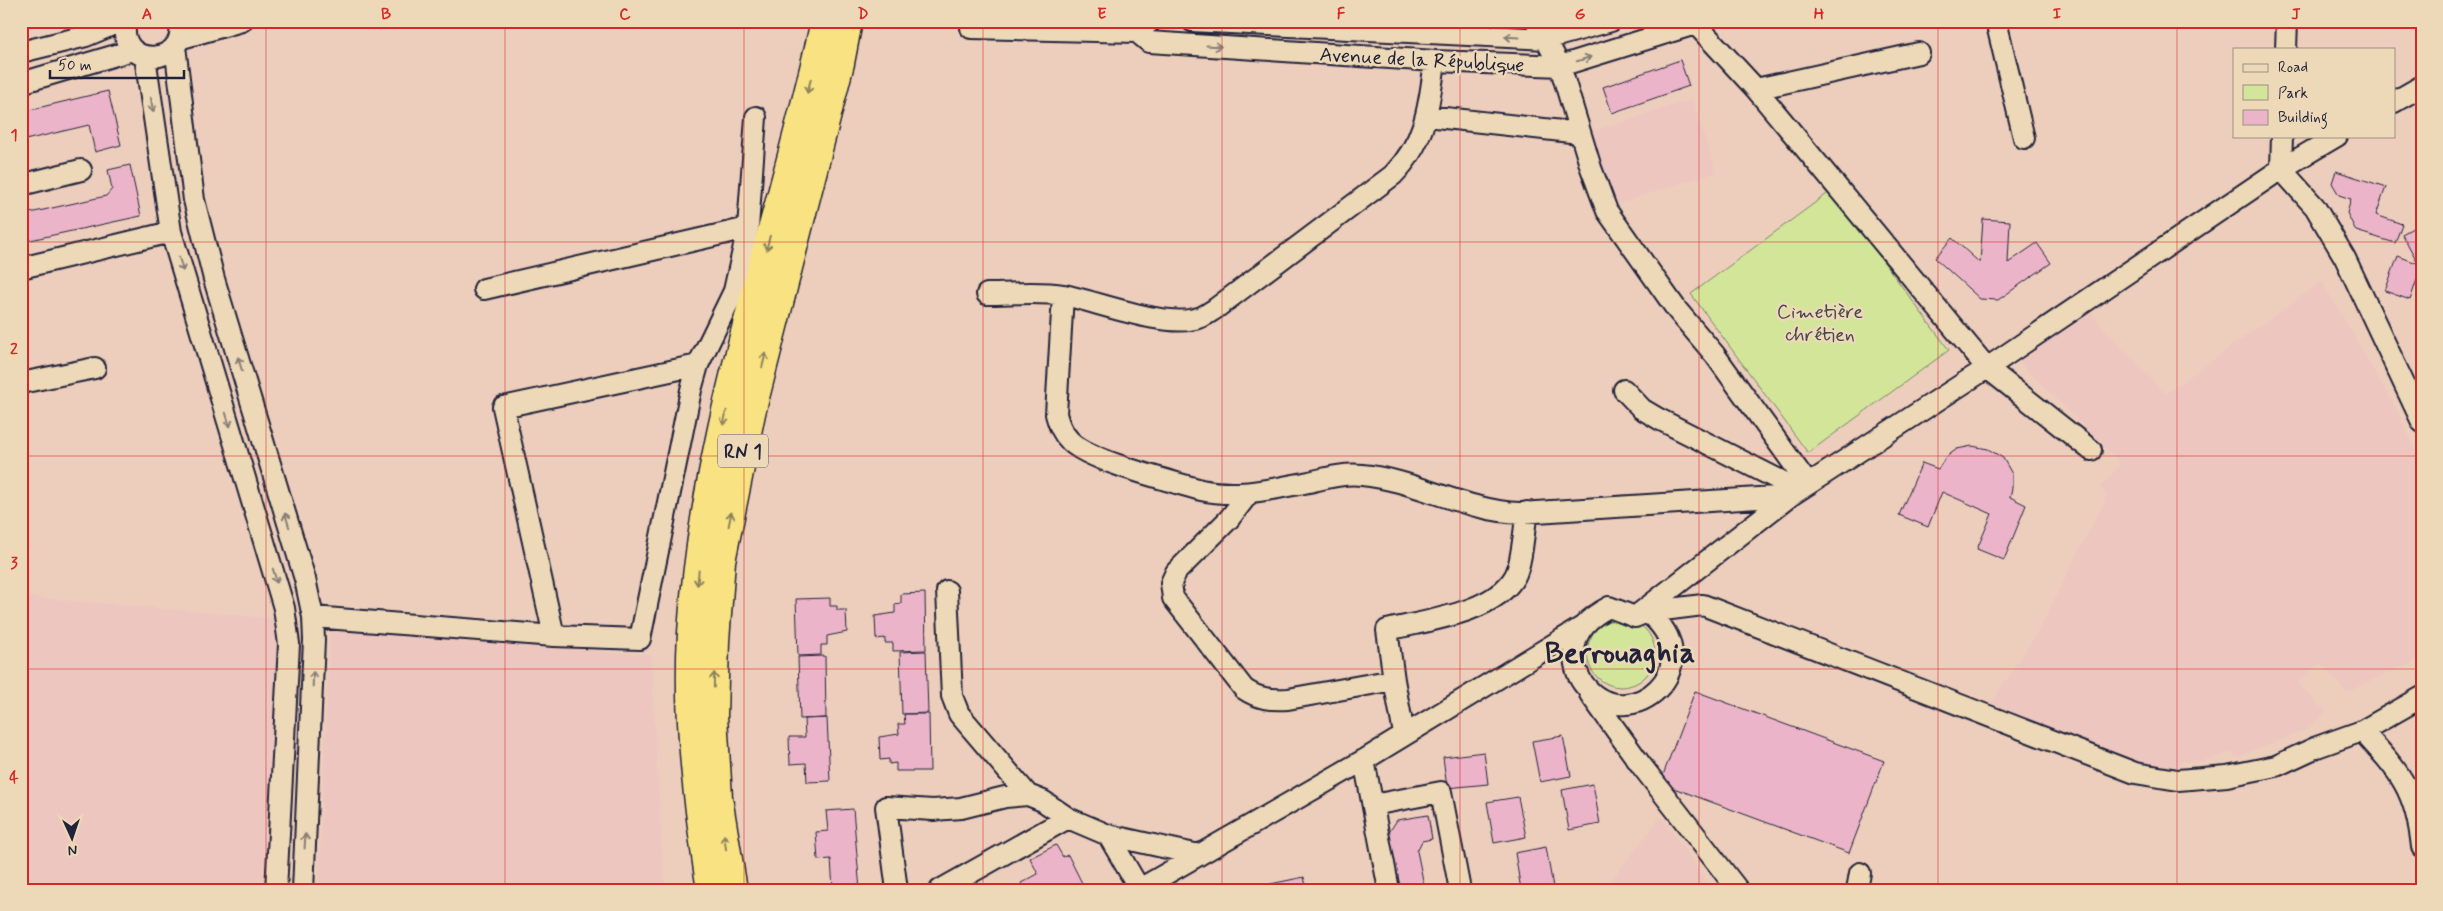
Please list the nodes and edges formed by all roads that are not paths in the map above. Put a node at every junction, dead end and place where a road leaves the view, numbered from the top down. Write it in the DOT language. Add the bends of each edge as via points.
graph roads {
  1 [pos="124,21"];
  2 [pos="242,21"];
  3 [pos="848,21"];
  4 [pos="863,21"];
  5 [pos="1192,21"];
  6 [pos="1536,21"];
  7 [pos="1611,21"];
  8 [pos="1996,21"];
  9 [pos="2287,21"];
  10 [pos="1698,22"];
  11 [pos="1144,27"];
  12 [pos="971,28"];
  13 [pos="178,35"];
  14 [pos="826,38"];
  15 [pos="1546,39"];
  16 [pos="2286,48"];
  17 [pos="21,52"];
  18 [pos="139,53"];
  19 [pos="1919,53"];
  20 [pos="1435,61"];
  21 [pos="1560,66"];
  22 [pos="21,82"];
  23 [pos="2422,86"];
  24 [pos="1756,90"];
  25 [pos="2396,101"];
  26 [pos="1427,116"];
  27 [pos="756,117"];
  28 [pos="1580,133"];
  29 [pos="2024,138"];
  30 [pos="2282,138"];
  31 [pos="2333,138"];
  32 [pos="2281,169"];
  33 [pos="81,170"];
  34 [pos="21,185"];
  35 [pos="748,228"];
  36 [pos="171,232"];
  37 [pos="21,268"];
  38 [pos="484,289"];
  39 [pos="987,294"];
  40 [pos="1063,295"];
  41 [pos="698,365"];
  42 [pos="95,368"];
  43 [pos="1987,368"];
  44 [pos="21,383"];
  45 [pos="1624,390"];
  46 [pos="2420,415"];
  47 [pos="2091,450"];
  48 [pos="1799,490"];
  49 [pos="1249,493"];
  50 [pos="1527,512"];
  51 [pos="1683,580"];
  52 [pos="946,591"];
  53 [pos="1703,604"];
  54 [pos="1641,614"];
  55 [pos="313,617"];
  56 [pos="1582,627"];
  57 [pos="554,636"];
  58 [pos="1394,680"];
  59 [pos="1580,680"];
  60 [pos="2422,697"];
  61 [pos="2362,732"];
  62 [pos="1404,734"];
  63 [pos="1364,760"];
  64 [pos="1028,796"];
  65 [pos="1372,805"];
  66 [pos="1068,818"];
  67 [pos="1108,835"];
  68 [pos="2422,846"];
  69 [pos="1199,855"];
  70 [pos="1139,889"];
  71 [pos="276,890"];
  72 [pos="303,890"];
  73 [pos="711,890"];
  74 [pos="733,890"];
  75 [pos="897,890"];
  76 [pos="940,890"];
  77 [pos="1389,890"];
  78 [pos="1460,890"];
  79 [pos="1738,890"];
  1 -- 17 [label="street" via="86,36"];
  1 -- 18 [label="street" via="125,36"];
  2 -- 13 [label="street"];
  3 -- 14 [label="highway, RN 1"];
  4 -- 14 [label="highway"];
  15 -- 5 [label="street, Avenue de la République, one-way"];
  6 -- 15 [label="street"];
  7 -- 15 [label="street, Avenue de la République"];
  8 -- 29 [label="street"];
  9 -- 16 [label="street"];
  21 -- 10 [label="street, Avenue de la République, one-way"];
  10 -- 24 [label="street"];
  11 -- 12 [label="street, Avenue de la République"];
  11 -- 20 [label="street, Avenue de la République, one-way" via="1149,42"];
  13 -- 18 [label="street" via="162,56"];
  55 -- 13 [label="street, one-way" via="305,579 214,278 194,200"];
  14 -- 73 [label="highway, RN 1, one-way" via="743,338 710,486 699,558 692,634 693,753"];
  74 -- 14 [label="highway, RN 1, one-way" via="718,798 713,716 721,561"];
  15 -- 21 [label="street"];
  18 -- 22 [label="street"];
  18 -- 36 [label="street, one-way"];
  19 -- 24 [label="street"];
  20 -- 21 [label="street, Avenue de la République"];
  20 -- 26 [label="street"];
  21 -- 28 [label="street"];
  23 -- 25 [label="street"];
  24 -- 43 [label="street"];
  26 -- 28 [label="street"];
  26 -- 40 [label="street" via="1413,152 1393,174 1198,319 1158,318"];
  27 -- 35 [label="street"];
  28 -- 48 [label="street" via="1607,212 1715,355"];
  30 -- 32 [label="street"];
  31 -- 32 [label="street"];
  32 -- 43 [label="street"];
  32 -- 46 [label="street" via="2315,207 2345,258"];
  33 -- 34 [label="street"];
  35 -- 38 [label="street"];
  35 -- 41 [label="street" via="734,292"];
  36 -- 37 [label="street"];
  36 -- 71 [label="street, one-way" via="284,608 289,653"];
  39 -- 40 [label="street"];
  40 -- 49 [label="street" via="1056,414 1060,428 1071,442 1089,454 1201,490 1218,494"];
  41 -- 57 [label="street" via="690,390 640,639"];
  41 -- 57 [label="street" via="503,407"];
  42 -- 44 [label="street"];
  43 -- 47 [label="street"];
  43 -- 48 [label="street"];
  45 -- 48 [label="street" via="1642,409 1658,419"];
  48 -- 50 [label="street"];
  48 -- 51 [label="street"];
  49 -- 50 [label="street" via="1360,474 1499,512"];
  49 -- 58 [label="street" via="1229,519 1176,572 1171,583 1173,598 1184,613 1244,689 1256,697 1288,699"];
  50 -- 58 [label="street" via="1516,574 1498,595 1464,611 1387,630"];
  51 -- 53 [label="street" via="1678,588"];
  51 -- 54 [label="street"];
  52 -- 64 [label="street" via="952,696 959,714"];
  53 -- 54 [label="street"];
  53 -- 61 [label="street" via="2135,773 2178,780 2227,776 2276,766 2317,747"];
  54 -- 56 [label="street" via="1609,607"];
  54 -- 59 [label="street" via="1660,622 1672,646 1672,663 1666,679 1654,693 1640,701 1624,704 1607,702 1592,694"];
  55 -- 57 [label="street"];
  72 -- 55 [label="street, one-way" via="313,695"];
  56 -- 59 [label="street" via="1575,643 1574,665"];
  56 -- 62 [label="street"];
  58 -- 62 [label="street"];
  59 -- 79 [label="street"];
  60 -- 61 [label="street"];
  61 -- 68 [label="street" via="2395,767 2411,795"];
  62 -- 63 [label="street"];
  63 -- 65 [label="street"];
  63 -- 69 [label="street"];
  64 -- 66 [label="street" via="1043,801"];
  64 -- 75 [label="street" via="1005,797 960,808 886,807"];
  65 -- 77 [label="street"];
  65 -- 78 [label="street" via="1441,792"];
  66 -- 67 [label="street"];
  66 -- 76 [label="street"];
  67 -- 69 [label="street"];
  67 -- 70 [label="street"];
  69 -- 70 [label="street"];
}
